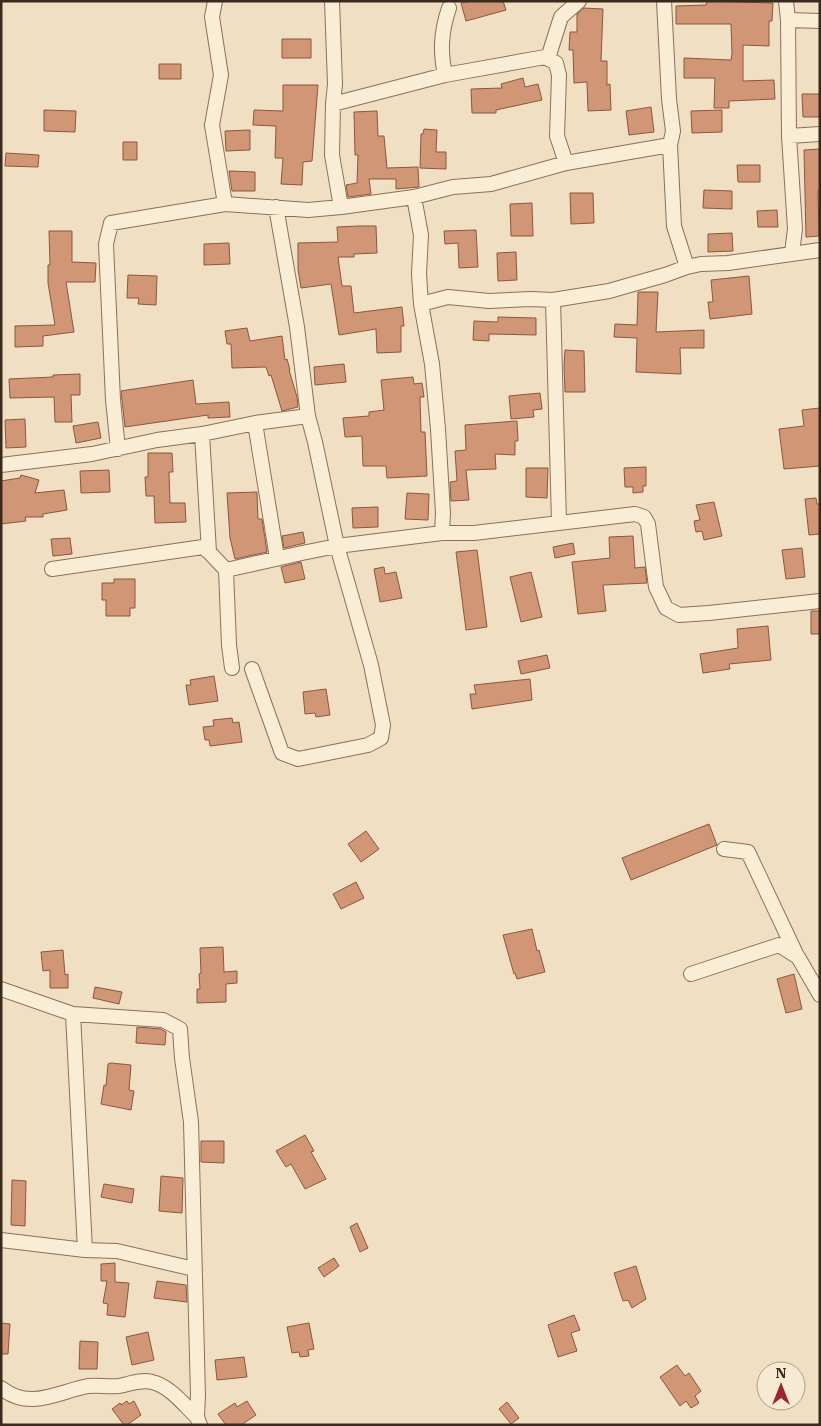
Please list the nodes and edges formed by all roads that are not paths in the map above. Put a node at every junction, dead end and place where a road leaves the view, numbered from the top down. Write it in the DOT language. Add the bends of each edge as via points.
graph roads {
  1 [pos="215,1"];
  2 [pos="332,1"];
  3 [pos="579,1"];
  4 [pos="664,1"];
  5 [pos="786,1"];
  6 [pos="449,8"];
  7 [pos="788,20"];
  8 [pos="820,21"];
  9 [pos="545,57"];
  10 [pos="445,75"];
  11 [pos="334,104"];
  12 [pos="820,134"];
  13 [pos="789,136"];
  14 [pos="670,145"];
  15 [pos="566,163"];
  16 [pos="414,197"];
  17 [pos="225,204"];
  18 [pos="276,207"];
  19 [pos="340,207"];
  20 [pos="820,250"];
  21 [pos="792,253"];
  22 [pos="687,267"];
  23 [pos="553,300"];
  24 [pos="421,304"];
  25 [pos="308,416"];
  26 [pos="255,423"];
  27 [pos="202,434"];
  28 [pos="118,449"];
  29 [pos="1,465"];
  30 [pos="559,522"];
  31 [pos="442,533"];
  32 [pos="337,546"];
  33 [pos="209,552"];
  34 [pos="277,558"];
  35 [pos="52,570"];
  36 [pos="226,570"];
  37 [pos="820,601"];
  38 [pos="232,668"];
  39 [pos="252,669"];
  40 [pos="724,850"];
  41 [pos="798,957"];
  42 [pos="691,974"];
  43 [pos="1,989"];
  44 [pos="820,995"];
  45 [pos="73,1014"];
  46 [pos="1,1240"];
  47 [pos="85,1250"];
  48 [pos="194,1269"];
  49 [pos="1,1388"];
  50 [pos="199,1421"];
  1 -- 17 [label="street" via="212,17 221,75 212,125"];
  2 -- 11 [label="street"];
  3 -- 9 [label="street" via="561,17 550,52"];
  4 -- 14 [label="street" via="673,131"];
  5 -- 7 [label="street"];
  6 -- 10 [label="street" via="441,36"];
  7 -- 8 [label="street"];
  7 -- 13 [label="street"];
  9 -- 10 [label="street"];
  9 -- 15 [label="street" via="556,63 559,75 557,136"];
  10 -- 11 [label="street"];
  11 -- 19 [label="street" via="332,155"];
  12 -- 13 [label="street"];
  13 -- 21 [label="street" via="795,229"];
  14 -- 15 [label="street"];
  14 -- 22 [label="street" via="674,226"];
  15 -- 16 [label="street" via="491,184"];
  16 -- 19 [label="street"];
  16 -- 24 [label="street" via="421,235"];
  17 -- 18 [label="street"];
  17 -- 28 [label="street" via="111,223 106,244"];
  18 -- 19 [label="street" via="308,210"];
  18 -- 25 [label="street" via="297,327"];
  20 -- 21 [label="street"];
  21 -- 22 [label="street"];
  22 -- 23 [label="street" via="609,292"];
  23 -- 24 [label="street" via="489,301 448,297"];
  23 -- 30 [label="street"];
  24 -- 31 [label="street" via="434,382"];
  25 -- 26 [label="street"];
  25 -- 32 [label="street"];
  26 -- 27 [label="street"];
  26 -- 34 [label="street"];
  27 -- 28 [label="street"];
  27 -- 33 [label="street"];
  28 -- 29 [label="street"];
  30 -- 31 [label="street" via="474,533"];
  30 -- 37 [label="street" via="635,514 644,516 648,524 656,587 666,608 679,615"];
  31 -- 32 [label="street"];
  32 -- 34 [label="street"];
  32 -- 39 [label="street" via="371,666 383,725 381,738 368,746 298,759 282,753"];
  33 -- 35 [label="street" via="203,547"];
  33 -- 36 [label="street"];
  34 -- 36 [label="street"];
  36 -- 38 [label="street"];
  40 -- 41 [label="street" via="748,852"];
  41 -- 42 [label="street" via="779,945"];
  41 -- 44 [label="street"];
  43 -- 45 [label="street"];
  45 -- 47 [label="street"];
  45 -- 48 [label="street" via="163,1020 180,1029 191,1122"];
  46 -- 47 [label="street"];
  47 -- 48 [label="street" via="117,1251"];
  48 -- 50 [label="street"];
  49 -- 50 [label="street" via="20,1397 42,1400 64,1391 91,1386 152,1382 164,1387"];
}
